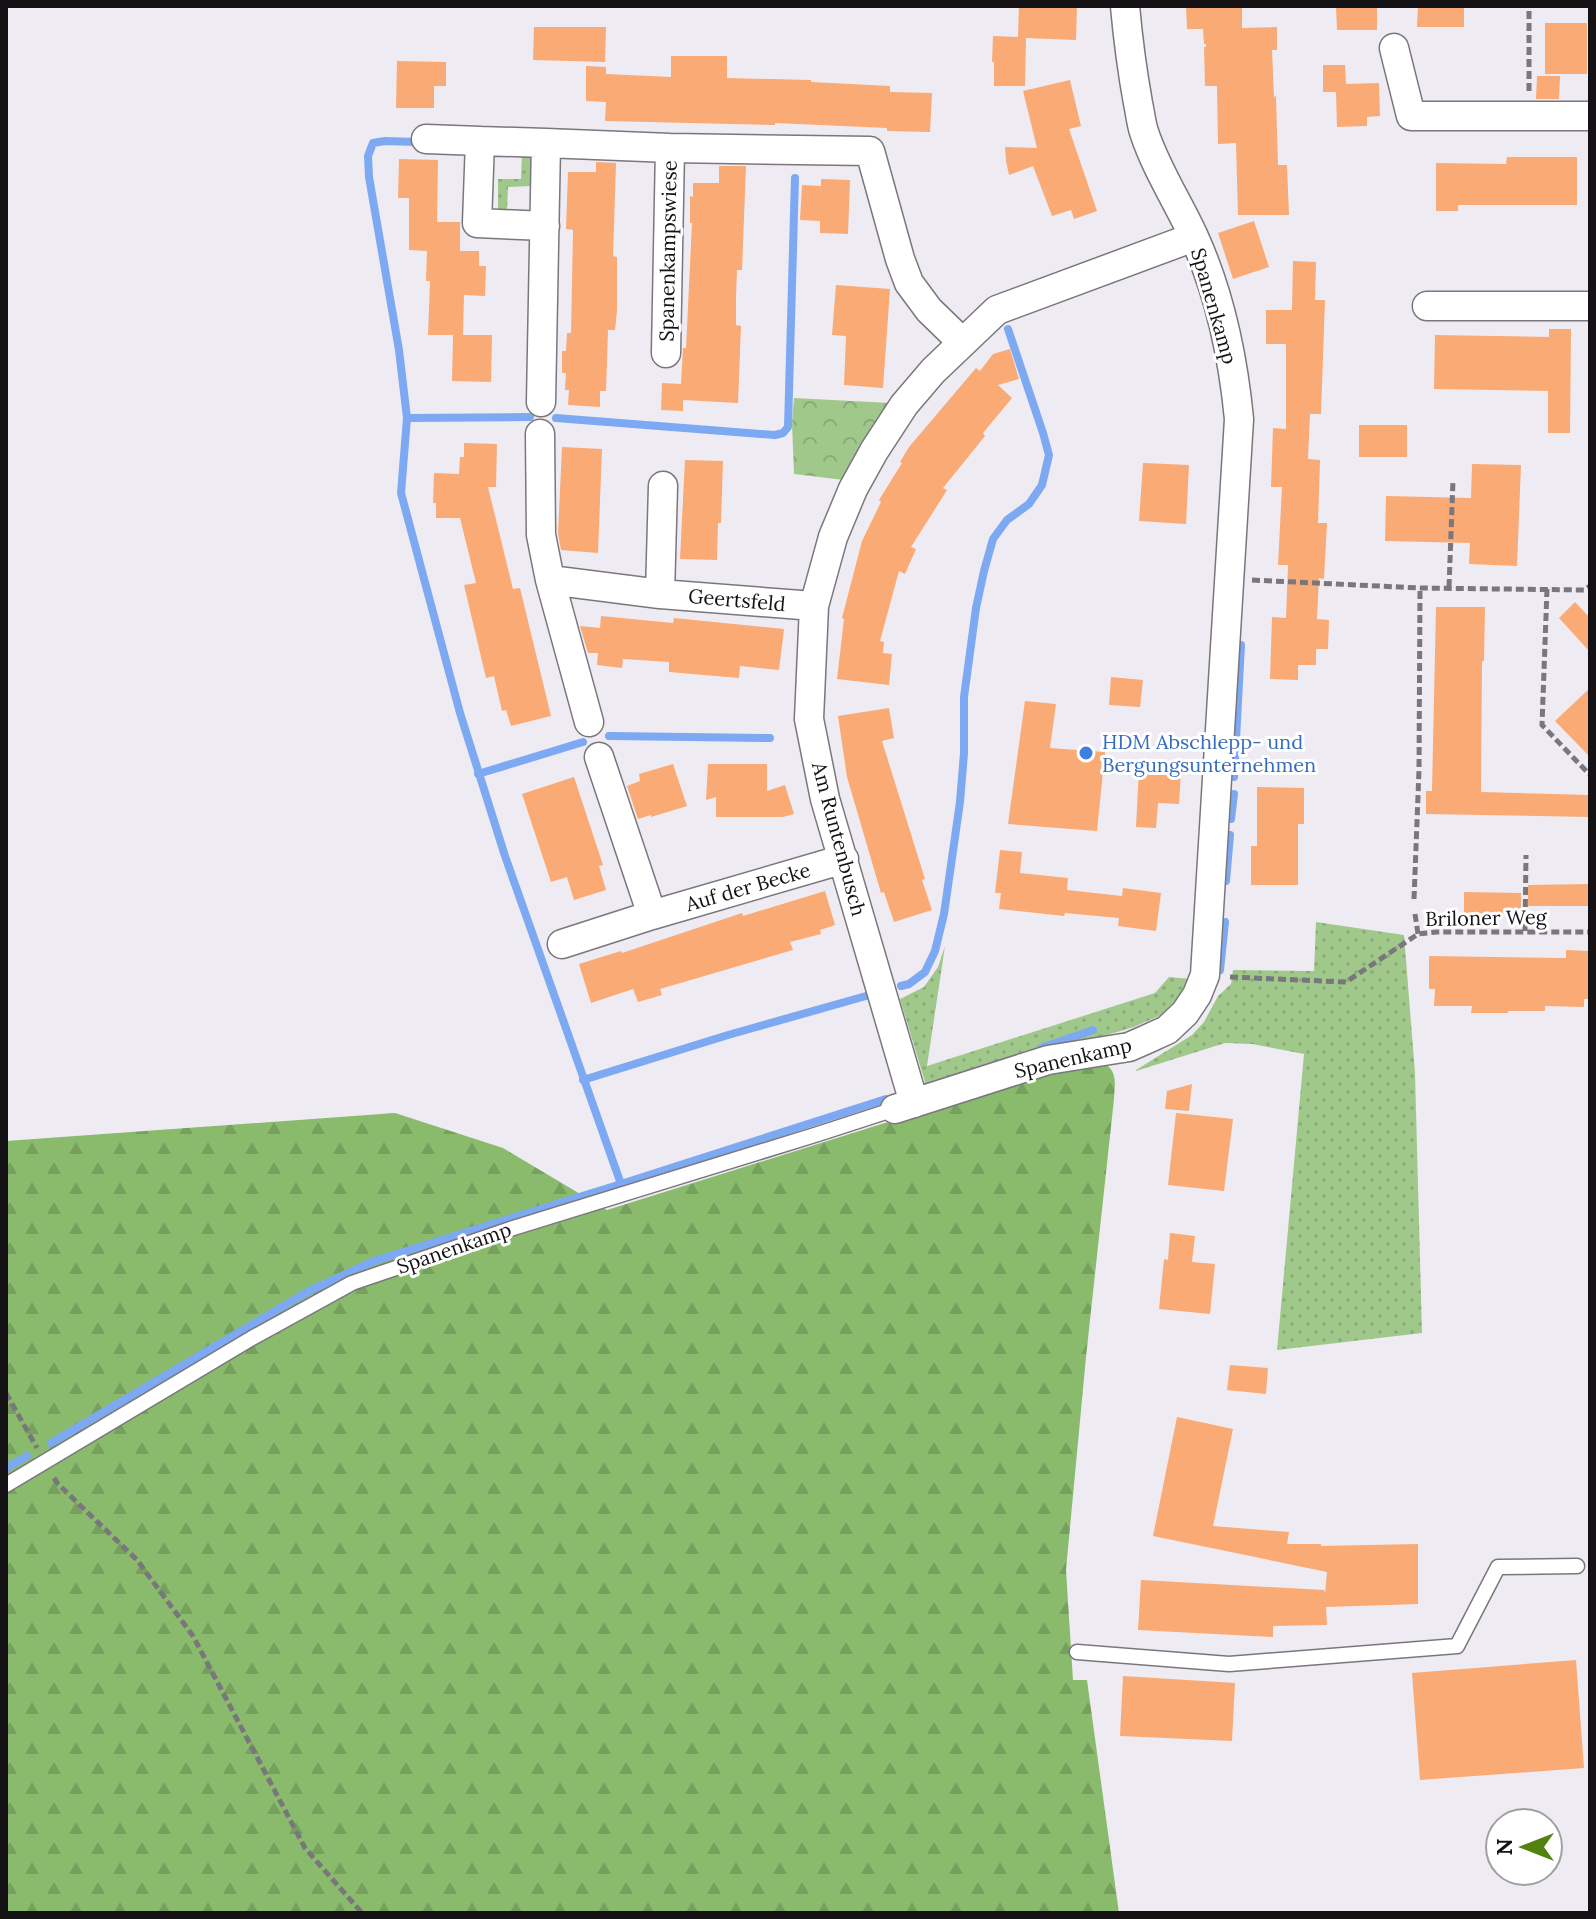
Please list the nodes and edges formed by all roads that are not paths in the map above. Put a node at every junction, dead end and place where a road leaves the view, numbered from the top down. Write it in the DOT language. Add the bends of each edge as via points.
graph roads {
  1 [pos="1125,6"];
  2 [pos="1394,48"];
  3 [pos="1590,116"];
  4 [pos="426,139"];
  5 [pos="480,141"];
  6 [pos="546,143"];
  7 [pos="670,148"];
  8 [pos="545,226"];
  9 [pos="1194,237"];
  10 [pos="1427,306"];
  11 [pos="1590,306"];
  12 [pos="962,342"];
  13 [pos="666,353"];
  14 [pos="541,402"];
  15 [pos="540,434"];
  16 [pos="663,486"];
  17 [pos="550,580"];
  18 [pos="660,594"];
  19 [pos="814,606"];
  20 [pos="589,722"];
  21 [pos="599,757"];
  22 [pos="844,859"];
  23 [pos="652,915"];
  24 [pos="562,944"];
  25 [pos="905,1106"];
  26 [pos="6,1485"];
  27 [pos="1577,1566"];
  28 [pos="1077,1652"];
  1 -- 9 [label="street, Spanenkamp" via="1143,131"];
  2 -- 3 [label="street" via="1411,116"];
  4 -- 5 [label="street, Spanenkampswiese"];
  5 -- 6 [label="street, Spanenkampswiese"];
  5 -- 8 [label="street" via="477,223"];
  6 -- 7 [label="street, Spanenkampswiese"];
  6 -- 8 [label="street"];
  7 -- 12 [label="street, Spanenkampswiese" via="870,151 909,283"];
  7 -- 13 [label="street, Spanenkampswiese"];
  8 -- 14 [label="street"];
  9 -- 12 [label="street, Am Runtenbusch" via="997,310"];
  9 -- 25 [label="street, Spanenkamp" via="1225,331 1239,419 1205,975 1185,1013 1167,1030 1129,1047 1048,1060"];
  10 -- 11 [label="street"];
  12 -- 19 [label="street, Am Runtenbusch" via="904,405 874,451 833,537"];
  15 -- 17 [label="street" via="541,535"];
  16 -- 18 [label="street, Geertsfeld"];
  17 -- 18 [label="street, Geertsfeld"];
  17 -- 20 [label="street"];
  18 -- 19 [label="street, Geertsfeld"];
  19 -- 22 [label="street, Am Runtenbusch" via="809,719"];
  21 -- 23 [label="street"];
  22 -- 23 [label="street, Auf der Becke"];
  22 -- 25 [label="street, Am Runtenbusch"];
  23 -- 24 [label="street, Auf der Becke"];
  25 -- 26 [label="lane, Spanenkamp" via="352,1283"];
  27 -- 28 [label="lane" via="1498,1567 1457,1646 1229,1664"];
}
